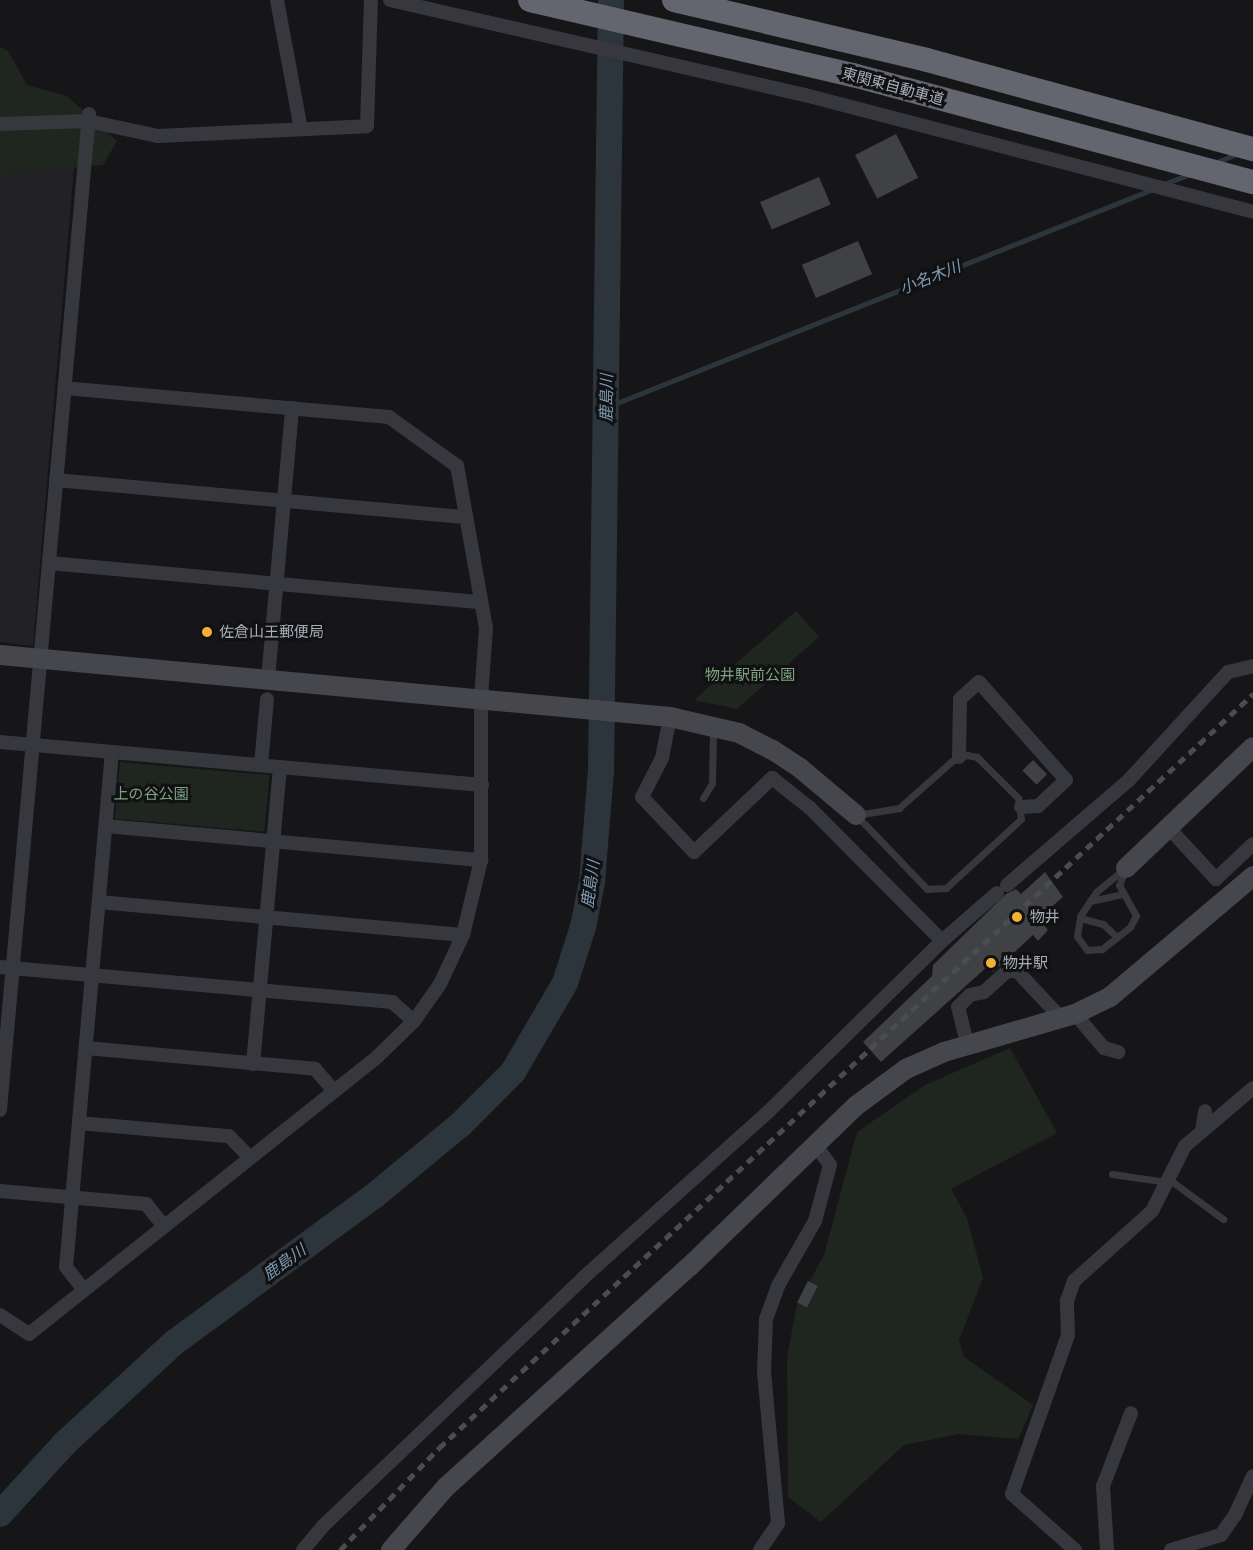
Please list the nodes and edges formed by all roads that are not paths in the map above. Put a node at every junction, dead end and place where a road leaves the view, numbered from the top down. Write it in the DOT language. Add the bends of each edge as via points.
graph roads {
  1 [pos="277,0"];
  2 [pos="371,0"];
  3 [pos="390,0"];
  4 [pos="530,0"];
  5 [pos="675,0"];
  6 [pos="89,117"];
  7 [pos="0,124"];
  8 [pos="301,129"];
  9 [pos="1253,149"];
  10 [pos="1253,182"];
  11 [pos="1253,212"];
  12 [pos="64,388"];
  13 [pos="292,408"];
  14 [pos="56,480"];
  15 [pos="284,501"];
  16 [pos="466,517"];
  17 [pos="49,563"];
  18 [pos="277,584"];
  19 [pos="481,602"];
  20 [pos="0,655"];
  21 [pos="40,659"];
  22 [pos="1253,666"];
  23 [pos="268,689"];
  24 [pos="481,699"];
  25 [pos="670,717"];
  26 [pos="713,727"];
  27 [pos="0,742"];
  28 [pos="33,745"];
  29 [pos="1253,747"];
  30 [pos="112,752"];
  31 [pos="959,758"];
  32 [pos="261,765"];
  33 [pos="280,767"];
  34 [pos="482,785"];
  35 [pos="703,798"];
  36 [pos="1021,807"];
  37 [pos="856,815"];
  38 [pos="106,826"];
  39 [pos="1168,827"];
  40 [pos="273,841"];
  41 [pos="1253,844"];
  42 [pos="481,860"];
  43 [pos="1126,868"];
  44 [pos="1253,876"];
  45 [pos="1122,894"];
  46 [pos="1090,901"];
  47 [pos="99,902"];
  48 [pos="266,917"];
  49 [pos="1080,918"];
  50 [pos="463,935"];
  51 [pos="1117,937"];
  52 [pos="942,941"];
  53 [pos="6,967"];
  54 [pos="92,975"];
  55 [pos="260,990"];
  56 [pos="1068,1016"];
  57 [pos="414,1021"];
  58 [pos="968,1043"];
  59 [pos="86,1048"];
  60 [pos="1118,1052"];
  61 [pos="253,1064"];
  62 [pos="1253,1088"];
  63 [pos="333,1090"];
  64 [pos="0,1110"];
  65 [pos="1205,1111"];
  66 [pos="79,1123"];
  67 [pos="1202,1131"];
  68 [pos="815,1144"];
  69 [pos="249,1157"];
  70 [pos="1112,1174"];
  71 [pos="1167,1180"];
  72 [pos="0,1191"];
  73 [pos="73,1198"];
  74 [pos="1223,1219"];
  75 [pos="164,1226"];
  76 [pos="84,1290"];
  77 [pos="0,1315"];
  78 [pos="1131,1413"];
  79 [pos="1253,1476"];
  80 [pos="303,1550"];
  81 [pos="391,1550"];
  82 [pos="760,1550"];
  83 [pos="1075,1550"];
  84 [pos="1107,1550"];
  85 [pos="1171,1550"];
  1 -- 8 [label="street"];
  2 -- 8 [label="street" via="367,126"];
  3 -- 11 [label="street" via="695,70"];
  4 -- 10 [label="highway, 東関東自動車道" via="853,75"];
  5 -- 9 [label="highway" via="927,60"];
  6 -- 7 [label="street"];
  6 -- 8 [label="street" via="158,136"];
  6 -- 12 [label="street"];
  12 -- 13 [label="street"];
  12 -- 14 [label="street"];
  13 -- 15 [label="street"];
  13 -- 16 [label="street" via="389,417 458,466"];
  14 -- 15 [label="street"];
  14 -- 17 [label="street"];
  15 -- 16 [label="street"];
  15 -- 18 [label="street"];
  16 -- 19 [label="street"];
  17 -- 18 [label="street"];
  17 -- 21 [label="street"];
  18 -- 19 [label="street"];
  18 -- 23 [label="street"];
  19 -- 24 [label="street" via="486,628"];
  20 -- 21 [label="street"];
  21 -- 23 [label="street"];
  21 -- 28 [label="street"];
  22 -- 52 [label="street" via="1228,672 1129,780"];
  23 -- 24 [label="street"];
  23 -- 32 [label="street"];
  24 -- 25 [label="street"];
  24 -- 34 [label="street"];
  25 -- 26 [label="street"];
  25 -- 52 [label="street" via="662,758 642,797 694,852 772,778 810,808"];
  26 -- 35 [label="lane" via="712,783"];
  26 -- 37 [label="street" via="739,733 771,749"];
  27 -- 28 [label="street"];
  28 -- 30 [label="street"];
  28 -- 53 [label="street"];
  29 -- 39 [label="street"];
  30 -- 32 [label="street"];
  30 -- 38 [label="street"];
  31 -- 36 [label="lane" via="977,757 1018,798"];
  31 -- 36 [label="street" via="960,699 979,682 1066,780 1038,806"];
  31 -- 37 [label="lane" via="899,808"];
  32 -- 33 [label="street"];
  33 -- 34 [label="street"];
  33 -- 40 [label="street"];
  34 -- 42 [label="street"];
  36 -- 37 [label="lane" via="1021,819 1014,828 946,888 937,891 919,885"];
  38 -- 40 [label="street"];
  38 -- 47 [label="street"];
  39 -- 41 [label="street" via="1216,879"];
  39 -- 43 [label="street"];
  40 -- 42 [label="street"];
  40 -- 48 [label="street"];
  42 -- 50 [label="street"];
  43 -- 45 [label="lane" via="1119,885"];
  43 -- 46 [label="lane"];
  44 -- 56 [label="street" via="1110,997"];
  45 -- 46 [label="lane"];
  45 -- 51 [label="lane" via="1136,916"];
  46 -- 49 [label="lane"];
  47 -- 48 [label="street"];
  47 -- 54 [label="street"];
  48 -- 50 [label="street"];
  48 -- 55 [label="street"];
  49 -- 51 [label="lane" via="1103,924"];
  49 -- 51 [label="lane" via="1077,936 1087,950 1102,949"];
  50 -- 57 [label="street" via="441,984"];
  52 -- 80 [label="street" via="768,1112 583,1278 415,1437"];
  53 -- 54 [label="street"];
  53 -- 64 [label="street"];
  54 -- 55 [label="street"];
  54 -- 59 [label="street"];
  55 -- 57 [label="street" via="392,1002"];
  55 -- 61 [label="street"];
  56 -- 58 [label="street"];
  56 -- 58 [label="street" via="1017,971 1007,971 984,992 970,995 958,1007"];
  56 -- 60 [label="street" via="1104,1048"];
  57 -- 63 [label="street" via="377,1057"];
  58 -- 68 [label="street" via="906,1069 856,1105"];
  59 -- 61 [label="street"];
  59 -- 66 [label="street"];
  61 -- 63 [label="street" via="315,1069"];
  62 -- 67 [label="street"];
  63 -- 69 [label="street"];
  65 -- 67 [label="street"];
  66 -- 69 [label="street" via="229,1136"];
  66 -- 73 [label="street"];
  67 -- 71 [label="street" via="1185,1146"];
  68 -- 81 [label="street" via="690,1267 446,1487"];
  68 -- 82 [label="street" via="830,1165 815,1221 779,1284 766,1319 764,1373 778,1523"];
  69 -- 75 [label="street"];
  70 -- 71 [label="lane"];
  71 -- 74 [label="lane"];
  71 -- 83 [label="street" via="1152,1211 1074,1281 1067,1300 1068,1335 1012,1494"];
  72 -- 73 [label="street"];
  73 -- 75 [label="street" via="146,1204"];
  73 -- 76 [label="street" via="66,1267"];
  75 -- 76 [label="street"];
  76 -- 77 [label="street" via="29,1334"];
  78 -- 84 [label="street" via="1103,1486"];
  79 -- 85 [label="street" via="1221,1535"];
}
